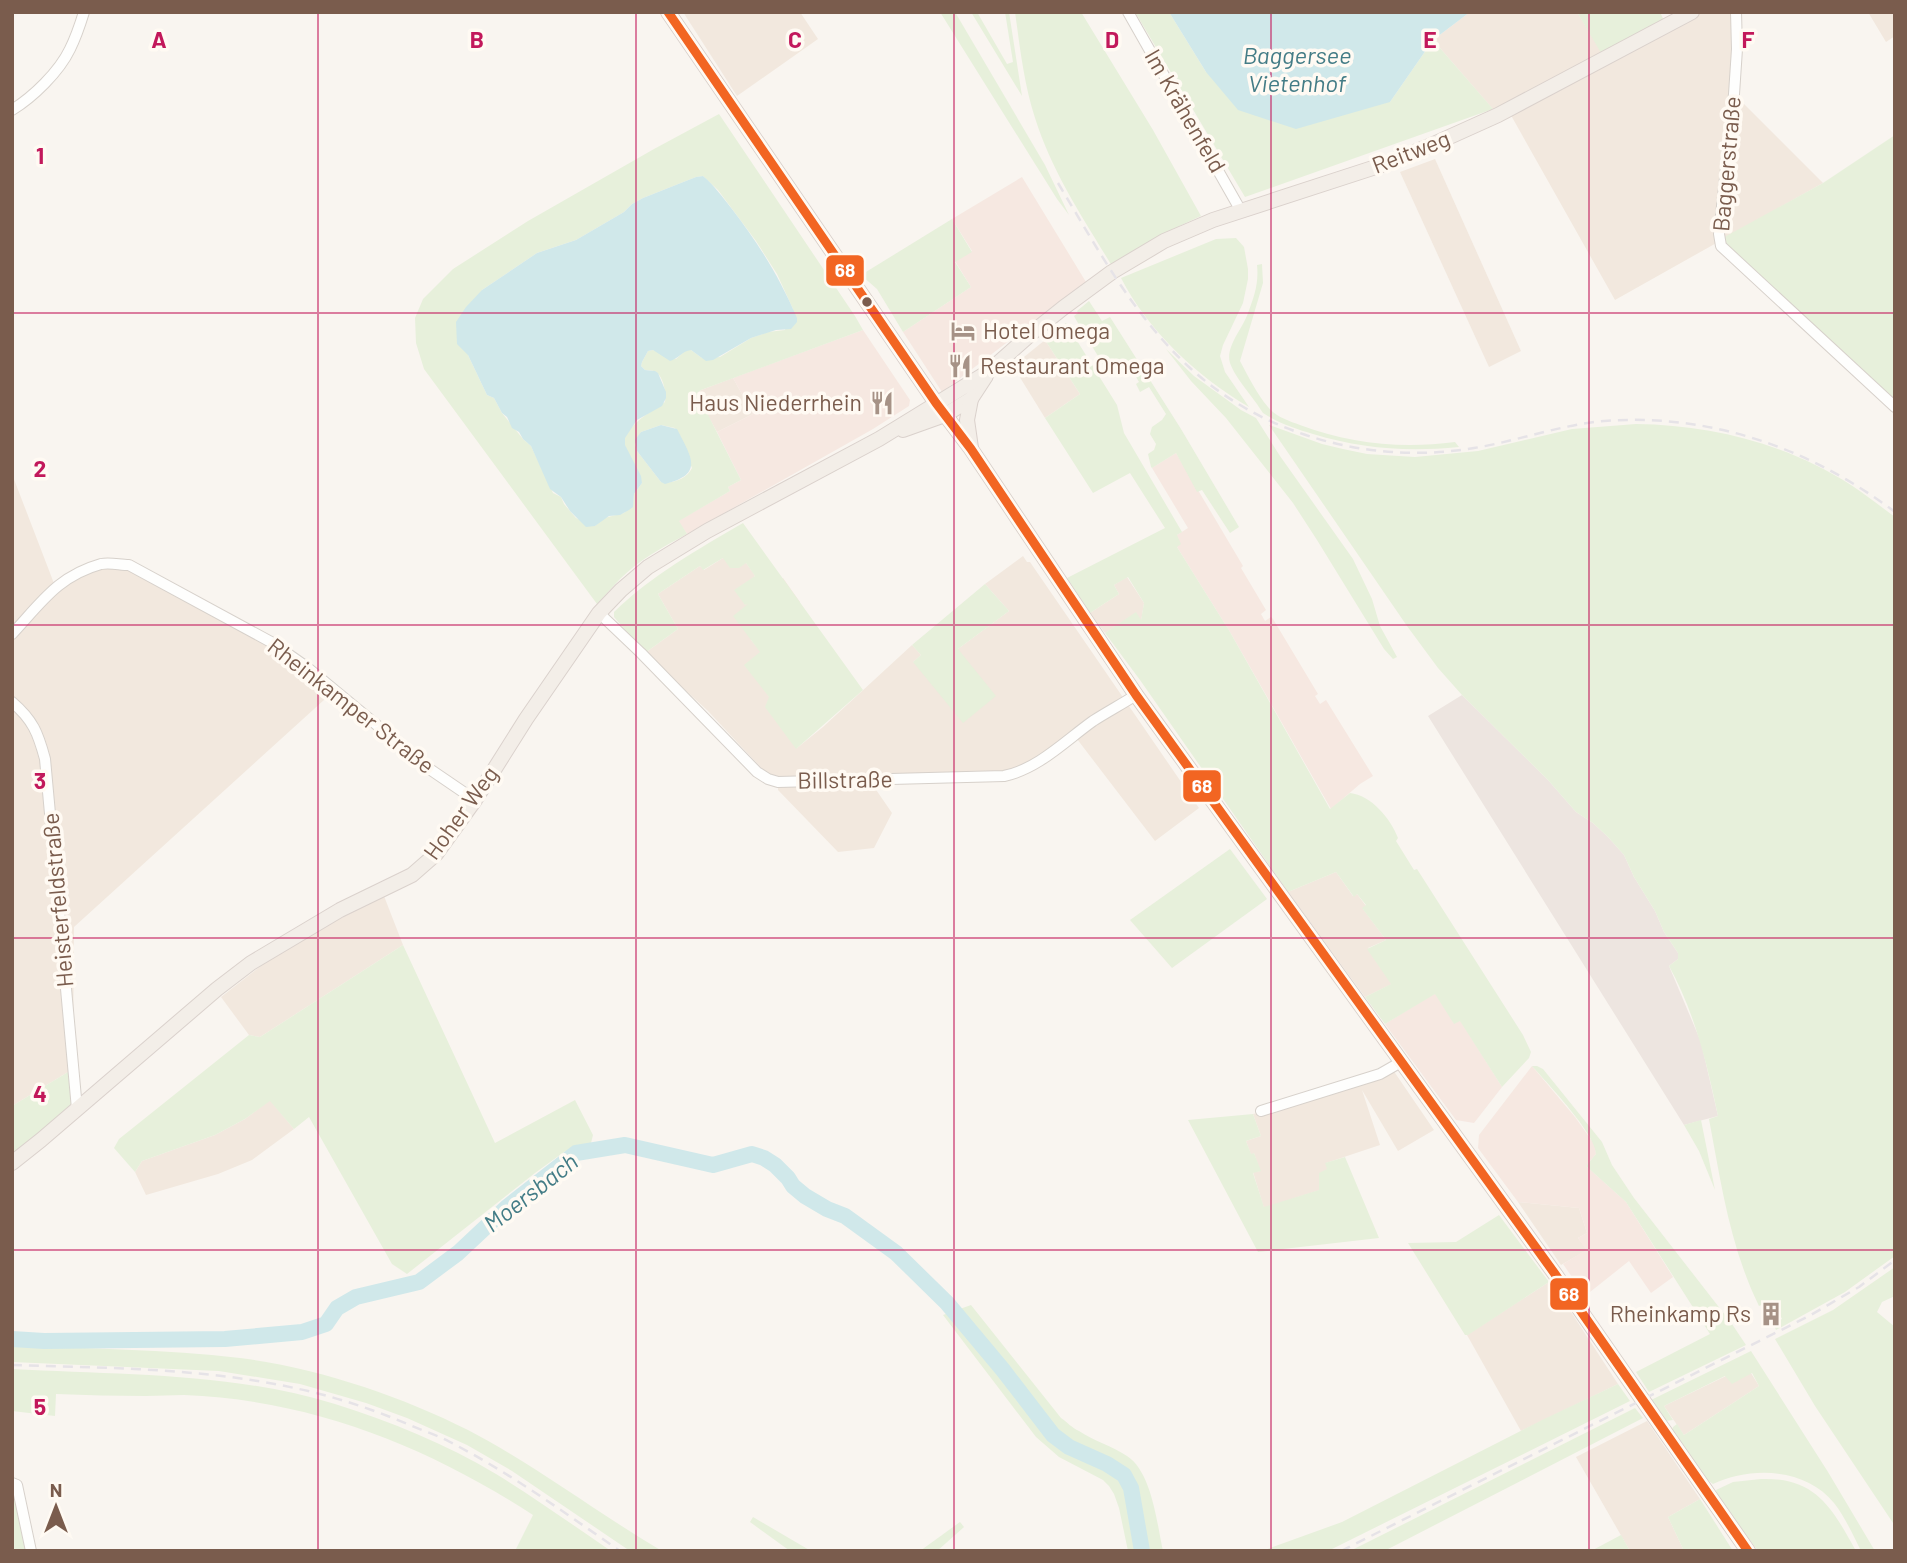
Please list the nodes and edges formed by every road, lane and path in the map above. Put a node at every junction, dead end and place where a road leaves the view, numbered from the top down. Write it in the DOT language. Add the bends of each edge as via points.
graph roads {
  1 [pos="83,12"];
  2 [pos="668,12"];
  3 [pos="1128,12"];
  4 [pos="1692,12"];
  5 [pos="1736,12"];
  6 [pos="12,110"];
  7 [pos="1241,211"];
  8 [pos="988,372"];
  9 [pos="971,399"];
  10 [pos="1895,407"];
  11 [pos="941,409"];
  12 [pos="971,449"];
  13 [pos="599,613"];
  14 [pos="12,634"];
  15 [pos="1136,695"];
  16 [pos="12,702"];
  17 [pos="475,800"];
  18 [pos="1401,1062"];
  19 [pos="78,1109"];
  20 [pos="1261,1111"];
  21 [pos="12,1163"];
  22 [pos="12,1483"];
  23 [pos="31,1551"];
  24 [pos="1748,1551"];
  1 -- 6 [label="street" via="68,53 26,102"];
  2 -- 11 [label="main road"];
  3 -- 7 [label="street, Im Krähenfeld"];
  4 -- 7 [label="main road, Reitweg" via="1464,131 1385,164"];
  5 -- 10 [label="street, Baggerstraße" via="1721,246"];
  7 -- 8 [label="main road, Reitweg" via="1189,229 1137,256 1063,308"];
  8 -- 9 [label="main road, Reitweg"];
  8 -- 11 [label="main road, Reitweg"];
  9 -- 11 [label="main road, Reitweg"];
  9 -- 12 [label="main road" via="967,420"];
  11 -- 12 [label="main road"];
  11 -- 13 [label="main road, Hoher Weg" via="663,557"];
  12 -- 15 [label="main road"];
  13 -- 15 [label="street, Billstraße" via="757,772 778,782 1004,776 1035,764"];
  13 -- 17 [label="main road, Hoher Weg"];
  14 -- 17 [label="street, Rheinkamper Straße" via="55,587 73,576 104,564 129,565 271,642"];
  15 -- 18 [label="main road"];
  16 -- 19 [label="street, Heisterfeldstraße" via="34,724 45,759"];
  17 -- 19 [label="main road, Hoher Weg" via="436,854 412,875 340,910 251,963"];
  18 -- 20 [label="street" via="1380,1074"];
  18 -- 24 [label="main road"];
  19 -- 21 [label="main road, Hoher Weg"];
  22 -- 23 [label="street" via="17,1485"];
}
